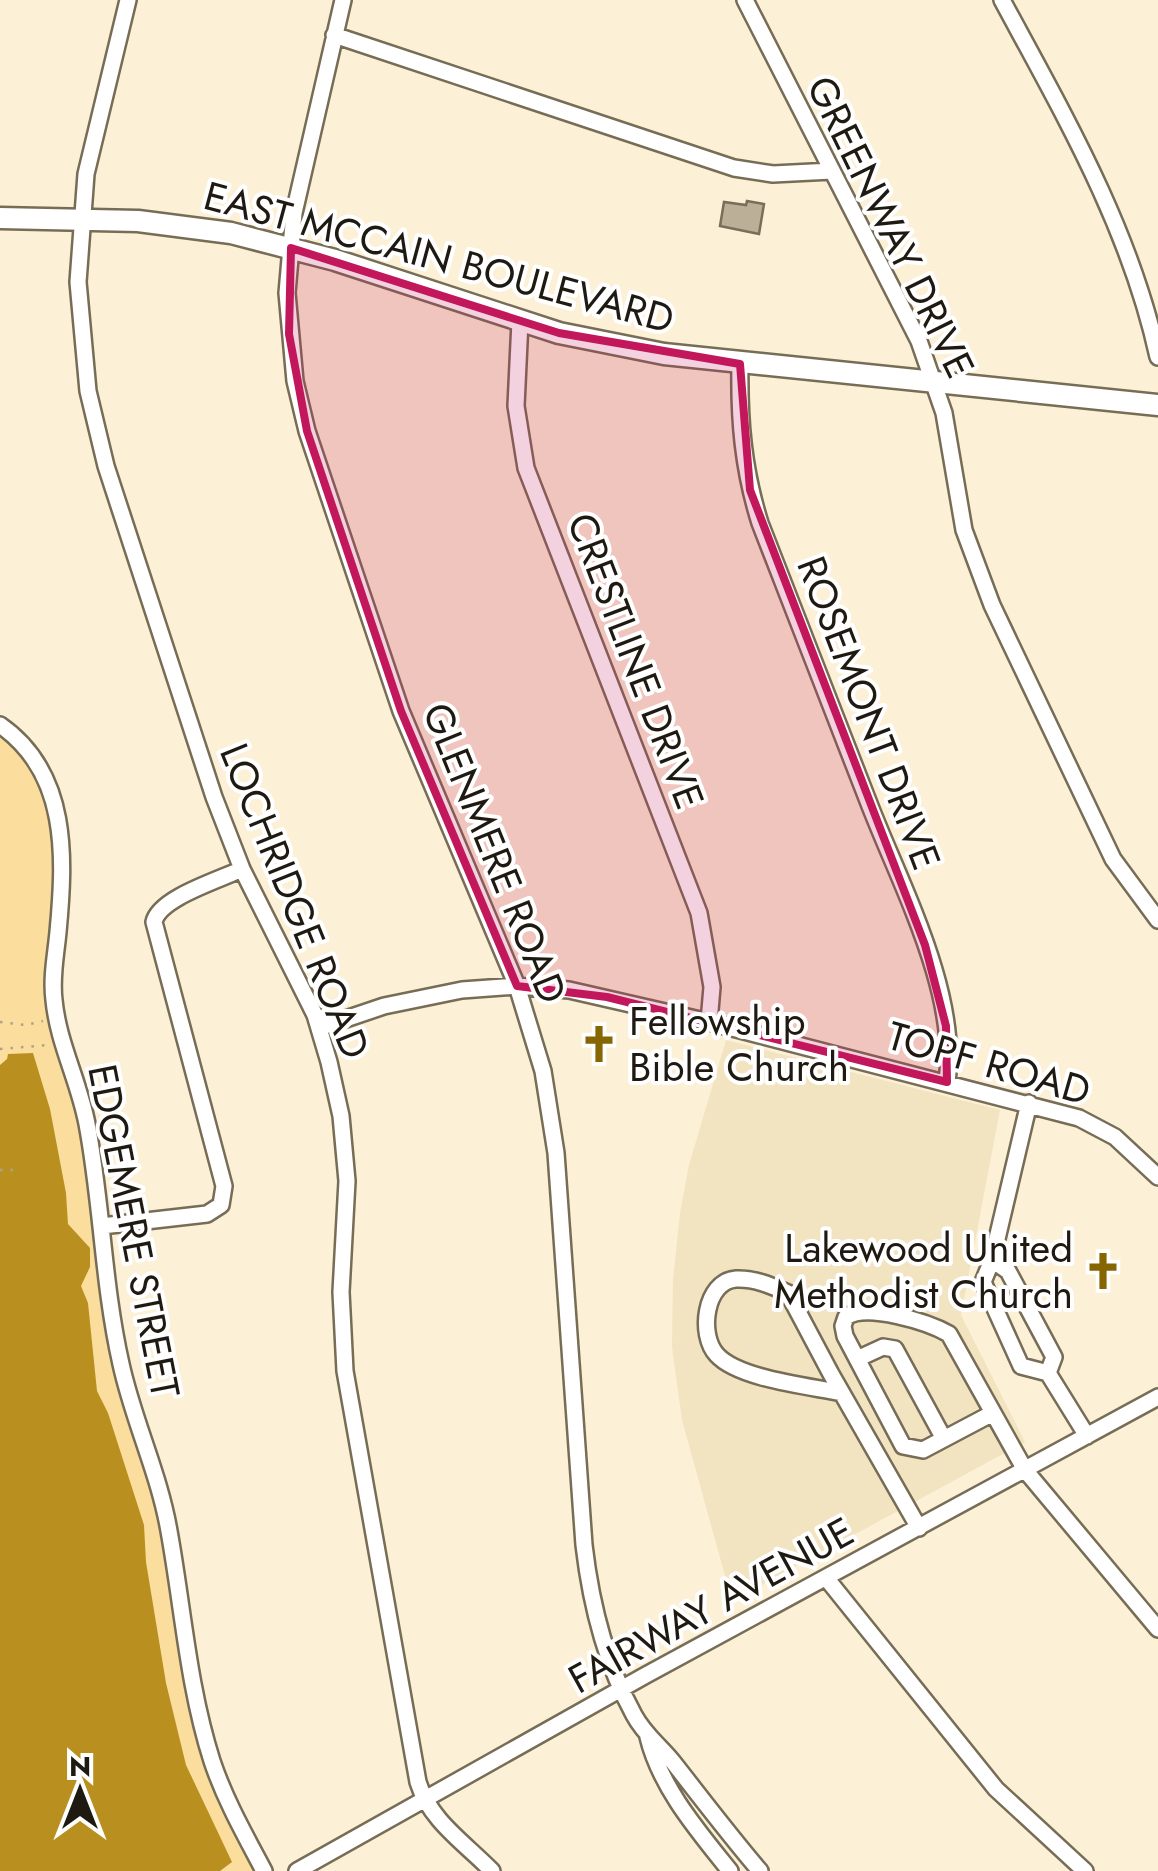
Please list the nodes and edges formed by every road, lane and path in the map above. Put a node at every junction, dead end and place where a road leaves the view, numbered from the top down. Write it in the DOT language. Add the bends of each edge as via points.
graph roads {
  1 [pos="128,0"];
  2 [pos="343,0"];
  3 [pos="746,0"];
  4 [pos="1002,0"];
  5 [pos="334,35"];
  6 [pos="832,171"];
  7 [pos="0,218"];
  8 [pos="81,220"];
  9 [pos="291,248"];
  10 [pos="520,321"];
  11 [pos="1158,356"];
  12 [pos="740,364"];
  13 [pos="934,384"];
  14 [pos="1158,405"];
  15 [pos="0,725"];
  16 [pos="242,869"];
  17 [pos="1158,920"];
  18 [pos="517,986"];
  19 [pos="56,1019"];
  20 [pos="0,1022"];
  21 [pos="709,1022"];
  22 [pos="319,1028"];
  23 [pos="64,1045"];
  24 [pos="0,1049"];
  25 [pos="947,1082"];
  26 [pos="1029,1103"];
  27 [pos="0,1170"];
  28 [pos="14,1170"];
  29 [pos="1158,1176"];
  30 [pos="102,1226"];
  31 [pos="992,1260"];
  32 [pos="857,1359"];
  33 [pos="1048,1373"];
  34 [pos="842,1394"];
  35 [pos="1158,1397"];
  36 [pos="992,1413"];
  37 [pos="1087,1436"];
  38 [pos="944,1440"];
  39 [pos="1026,1470"];
  40 [pos="919,1528"];
  41 [pos="826,1579"];
  42 [pos="1158,1629"];
  43 [pos="622,1689"];
  44 [pos="648,1737"];
  45 [pos="425,1800"];
  46 [pos="264,1871"];
  47 [pos="297,1871"];
  48 [pos="492,1871"];
  49 [pos="730,1871"];
  50 [pos="760,1871"];
  51 [pos="1085,1871"];
  1 -- 8 [label="street, LOCHRIDGE ROAD" via="94,130"];
  2 -- 5 [label="street, GLENMERE ROAD"];
  3 -- 6 [label="street, GREENWAY DRIVE"];
  4 -- 11 [label="street" via="1106,199 1140,284"];
  5 -- 6 [label="street" via="734,168"];
  5 -- 9 [label="street, GLENMERE ROAD"];
  6 -- 13 [label="street, GREENWAY DRIVE" via="912,326"];
  7 -- 8 [label="main road, EAST MCCAIN BOULEVARD"];
  8 -- 9 [label="main road, EAST MCCAIN BOULEVARD" via="185,226"];
  8 -- 16 [label="street, LOCHRIDGE ROAD" via="81,339 96,428"];
  9 -- 10 [label="main road, EAST MCCAIN BOULEVARD"];
  9 -- 18 [label="street, GLENMERE ROAD" via="289,334 307,431 401,712"];
  10 -- 12 [label="main road, EAST MCCAIN BOULEVARD" via="616,346"];
  10 -- 21 [label="street, CRESTLINE DRIVE" via="516,406 526,468 698,913 712,987"];
  12 -- 13 [label="main road, EAST MCCAIN BOULEVARD"];
  12 -- 25 [label="street, ROSEMONT DRIVE" via="739,425 750,490 924,945 946,1026"];
  13 -- 14 [label="main road, EAST MCCAIN BOULEVARD"];
  13 -- 17 [label="street, GREENWAY DRIVE" via="976,566 1113,858"];
  15 -- 19 [label="street, EDGEMERE STREET" via="34,759 58,810"];
  16 -- 22 [label="street, LOCHRIDGE ROAD"];
  16 -- 30 [label="street" via="172,900 154,922 224,1186 221,1204 207,1214"];
  18 -- 21 [label="street, TOPF ROAD" via="607,996"];
  18 -- 22 [label="street, TOPF ROAD" via="425,996"];
  18 -- 43 [label="street, GLENMERE ROAD" via="544,1071 556,1153 588,1584"];
  19 -- 20 [label="path"];
  19 -- 23 [label="street, EDGEMERE STREET"];
  21 -- 25 [label="street, TOPF ROAD"];
  22 -- 45 [label="street, LOCHRIDGE ROAD" via="345,1145 345,1371"];
  23 -- 24 [label="path"];
  23 -- 30 [label="street, EDGEMERE STREET" via="87,1122"];
  25 -- 26 [label="street, TOPF ROAD"];
  26 -- 29 [label="street, TOPF ROAD" via="1102,1130"];
  26 -- 31 [label="street"];
  27 -- 28 [label="path"];
  30 -- 46 [label="street, EDGEMERE STREET" via="121,1365 166,1515 202,1727 233,1813"];
  31 -- 33 [label="street" via="1008,1271 1054,1357"];
  31 -- 33 [label="street" via="982,1282 1021,1366"];
  32 -- 36 [label="street" via="843,1326 853,1313 868,1310 937,1328 948,1334"];
  32 -- 38 [label="street" via="903,1446 922,1450"];
  32 -- 38 [label="street" via="883,1346 896,1349"];
  33 -- 37 [label="street"];
  34 -- 34 [label="street" via="788,1293 733,1279 716,1288 708,1308 715,1354 738,1369"];
  34 -- 40 [label="street"];
  35 -- 37 [label="street, FAIRWAY AVENUE"];
  36 -- 38 [label="street"];
  36 -- 39 [label="street"];
  37 -- 39 [label="street, FAIRWAY AVENUE"];
  39 -- 40 [label="street, FAIRWAY AVENUE"];
  39 -- 42 [label="street"];
  40 -- 41 [label="street, FAIRWAY AVENUE"];
  41 -- 43 [label="street, FAIRWAY AVENUE"];
  41 -- 51 [label="street" via="996,1789"];
  43 -- 44 [label="street, GLENMERE ROAD"];
  43 -- 45 [label="street, FAIRWAY AVENUE"];
  44 -- 49 [label="street, GLENMERE ROAD" via="674,1794"];
  44 -- 50 [label="street, GLENMERE ROAD"];
  45 -- 47 [label="street, FAIRWAY AVENUE"];
  45 -- 48 [label="street, LOCHRIDGE ROAD"];
}
